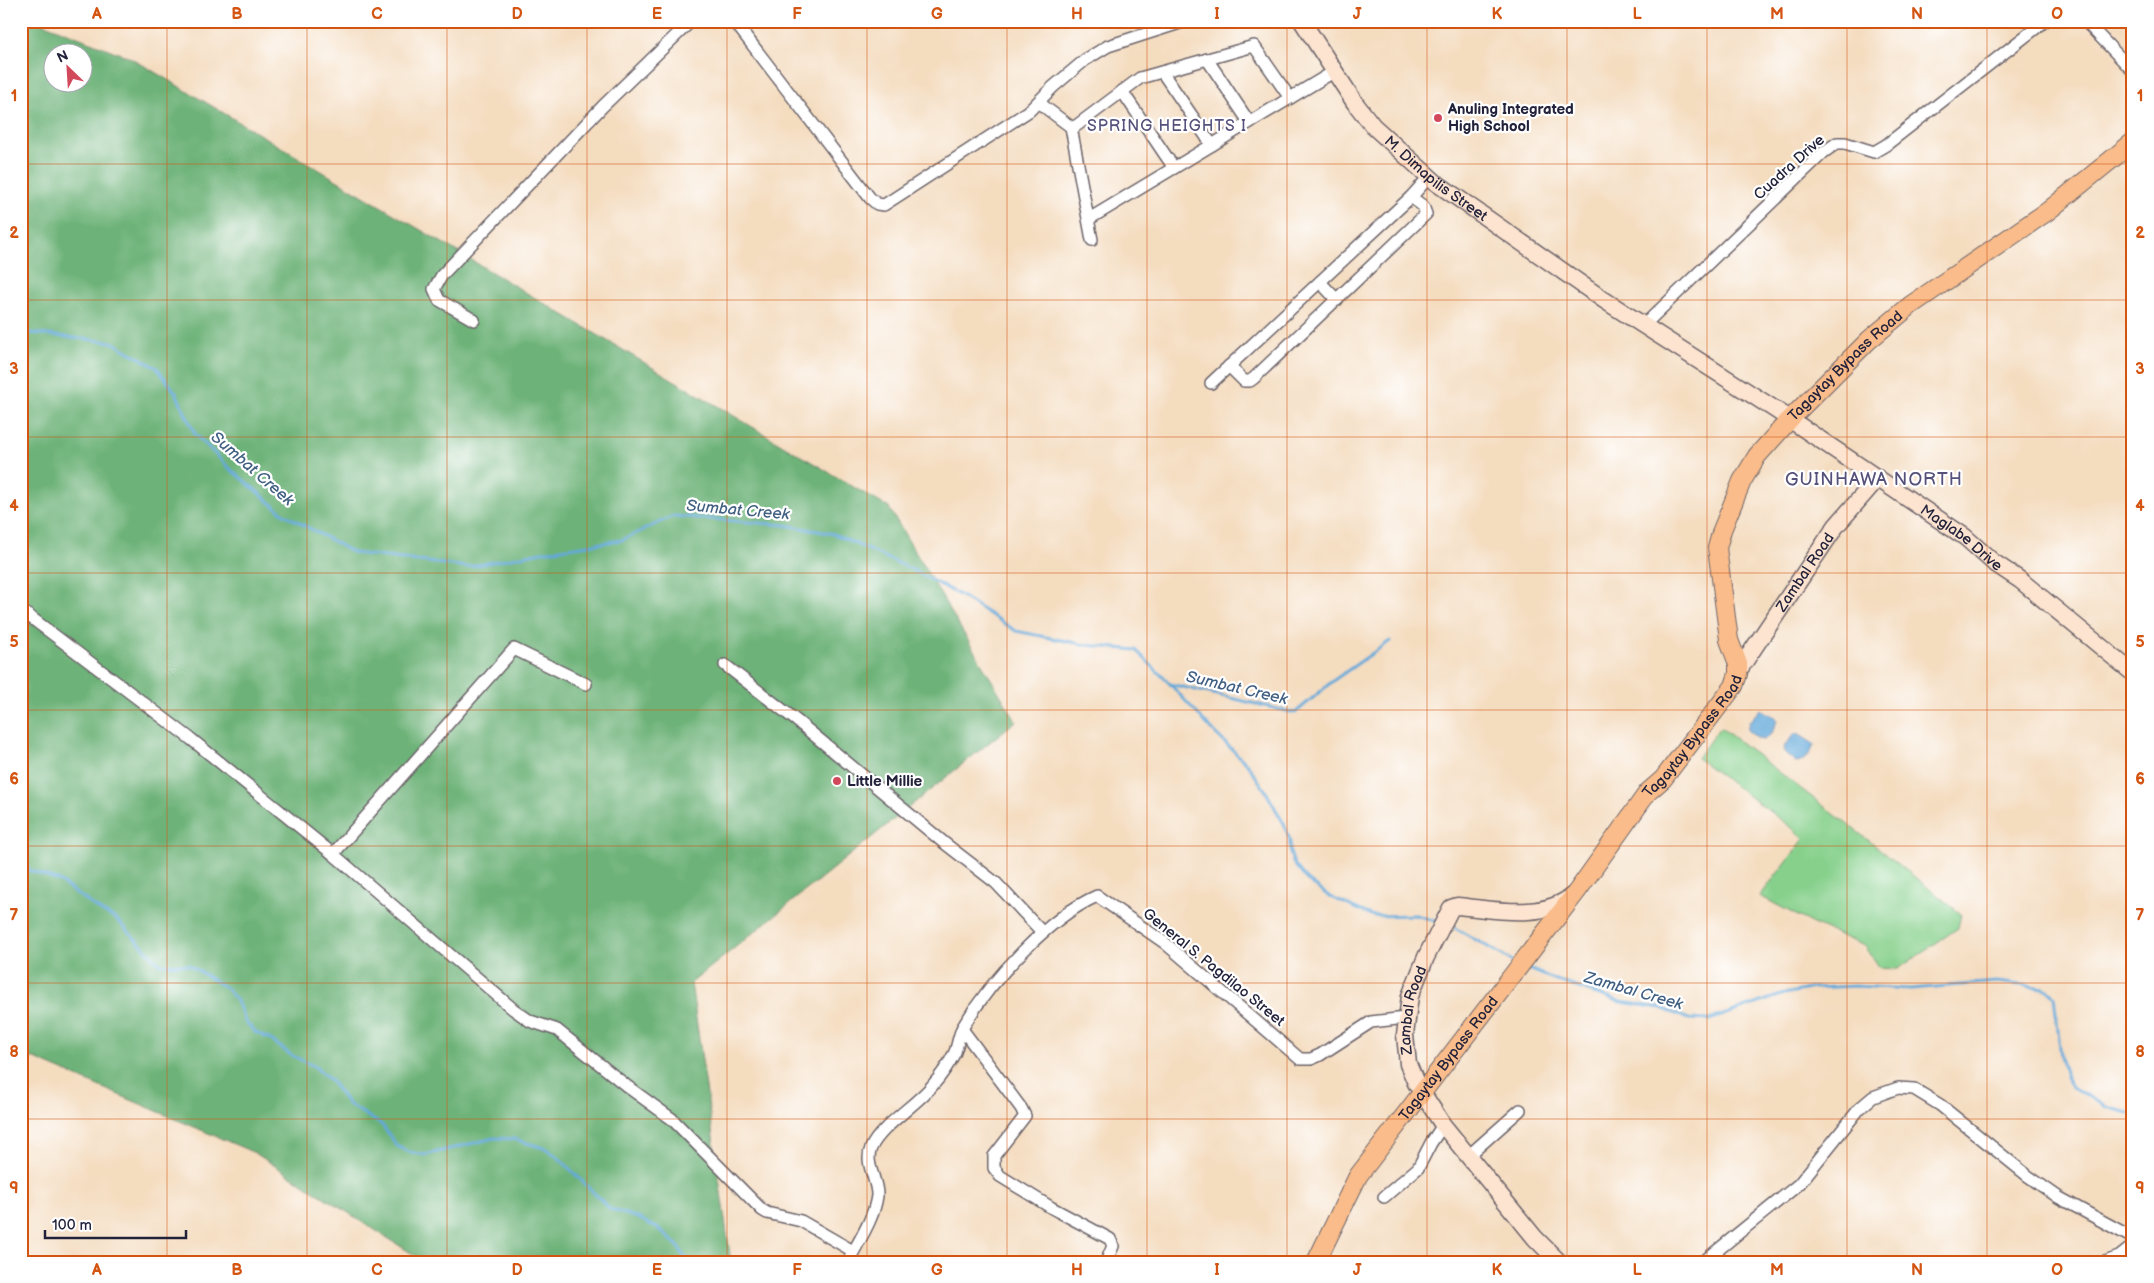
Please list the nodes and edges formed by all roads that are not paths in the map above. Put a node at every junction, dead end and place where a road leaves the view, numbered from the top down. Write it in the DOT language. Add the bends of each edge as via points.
graph roads {
  1 [pos="690,21"];
  2 [pos="734,21"];
  3 [pos="1186,21"];
  4 [pos="1302,21"];
  5 [pos="2045,21"];
  6 [pos="2086,21"];
  7 [pos="1207,59"];
  8 [pos="1335,70"];
  9 [pos="2133,70"];
  10 [pos="1162,72"];
  11 [pos="1122,91"];
  12 [pos="1290,98"];
  13 [pos="1038,102"];
  14 [pos="1249,122"];
  15 [pos="1072,129"];
  16 [pos="2133,142"];
  17 [pos="1212,145"];
  18 [pos="1174,168"];
  19 [pos="1429,177"];
  20 [pos="1412,197"];
  21 [pos="1089,218"];
  22 [pos="1092,240"];
  23 [pos="1320,282"];
  24 [pos="1337,300"];
  25 [pos="1604,300"];
  26 [pos="474,320"];
  27 [pos="1643,326"];
  28 [pos="1229,366"];
  29 [pos="1211,383"];
  30 [pos="1790,419"];
  31 [pos="1877,479"];
  32 [pos="21,610"];
  33 [pos="725,665"];
  34 [pos="1739,670"];
  35 [pos="2133,673"];
  36 [pos="586,684"];
  37 [pos="333,854"];
  38 [pos="1578,890"];
  39 [pos="1042,932"];
  40 [pos="1406,1018"];
  41 [pos="962,1029"];
  42 [pos="1423,1094"];
  43 [pos="1520,1110"];
  44 [pos="1443,1125"];
  45 [pos="1467,1156"];
  46 [pos="1384,1197"];
  47 [pos="2133,1238"];
  48 [pos="2133,1246"];
  49 [pos="853,1251"];
  50 [pos="848,1262"];
  51 [pos="1106,1262"];
  52 [pos="1316,1262"];
  53 [pos="1559,1262"];
  54 [pos="1703,1262"];
  55 [pos="2105,1262"];
  1 -- 26 [label="street" via="603,106 442,275 434,289 435,295"];
  2 -- 13 [label="street" via="877,204 884,205 1000,132"];
  3 -- 13 [label="street" via="1108,46 1053,86"];
  4 -- 8 [label="main road, M. Dimapilis Street"];
  5 -- 27 [label="street, Cuadra Drive" via="1886,145 1874,152 1838,143 1824,152"];
  6 -- 9 [label="street"];
  7 -- 10 [label="street"];
  7 -- 12 [label="street" via="1254,46"];
  7 -- 14 [label="street"];
  8 -- 12 [label="street"];
  8 -- 19 [label="main road, M. Dimapilis Street" via="1373,126"];
  10 -- 11 [label="street" via="1140,78"];
  10 -- 17 [label="street"];
  11 -- 15 [label="street"];
  11 -- 18 [label="street"];
  12 -- 14 [label="street"];
  13 -- 15 [label="street"];
  14 -- 17 [label="street"];
  15 -- 21 [label="street"];
  16 -- 30 [label="main road, Tagaytay Bypass Road" via="2048,211 1911,305 1869,340"];
  17 -- 18 [label="street"];
  18 -- 21 [label="street"];
  19 -- 20 [label="street"];
  19 -- 25 [label="main road, M. Dimapilis Street"];
  20 -- 23 [label="street"];
  20 -- 24 [label="street" via="1423,206 1426,214"];
  21 -- 22 [label="street"];
  23 -- 24 [label="street"];
  23 -- 28 [label="street"];
  24 -- 28 [label="street" via="1250,381 1244,380"];
  25 -- 27 [label="main road, Maglabe Drive"];
  27 -- 30 [label="main road, Maglabe Drive"];
  28 -- 29 [label="street"];
  30 -- 31 [label="main road, Maglabe Drive"];
  30 -- 34 [label="main road, Tagaytay Bypass Road" via="1749,467 1717,548 1729,640"];
  31 -- 34 [label="main road, Zambal Road" via="1836,526"];
  31 -- 35 [label="main road, Maglabe Drive" via="1965,537"];
  32 -- 37 [label="street" via="191,739"];
  33 -- 39 [label="street" via="996,883"];
  34 -- 38 [label="main road, Tagaytay Bypass Road" via="1730,692 1663,779 1648,792"];
  36 -- 37 [label="street" via="514,649"];
  37 -- 49 [label="street" via="513,1008 530,1021 557,1030 672,1119 762,1210 801,1221"];
  38 -- 40 [label="main road, Zambal Road" via="1550,908 1518,910 1455,906 1450,910 1413,988"];
  38 -- 42 [label="main road, Tagaytay Bypass Road" via="1470,1028"];
  39 -- 40 [label="street, General S. Pagdilao Street" via="1097,896 1165,943 1306,1060 1327,1051 1371,1022"];
  39 -- 41 [label="street, General S. Pagdilao Street" via="976,1006"];
  40 -- 42 [label="main road, Zambal Road" via="1406,1058"];
  41 -- 49 [label="street, General S. Pagdilao Street" via="955,1052 942,1074 872,1147 869,1155 877,1190 876,1202"];
  41 -- 51 [label="street" via="1025,1116 994,1156 994,1168 1000,1176 1052,1208 1110,1239 1113,1246"];
  42 -- 44 [label="main road, Zambal Road"];
  42 -- 52 [label="main road, Tagaytay Bypass Road" via="1358,1176"];
  43 -- 45 [label="street"];
  44 -- 45 [label="main road, Zambal Road"];
  44 -- 46 [label="street" via="1418,1168"];
  45 -- 53 [label="main road, Zambal Road"];
  47 -- 54 [label="street" via="2028,1176 1940,1105 1914,1089 1898,1088 1873,1097 1860,1108 1799,1184"];
  48 -- 55 [label="street" via="2119,1257"];
  49 -- 50 [label="street, General S. Pagdilao Street"];
}
